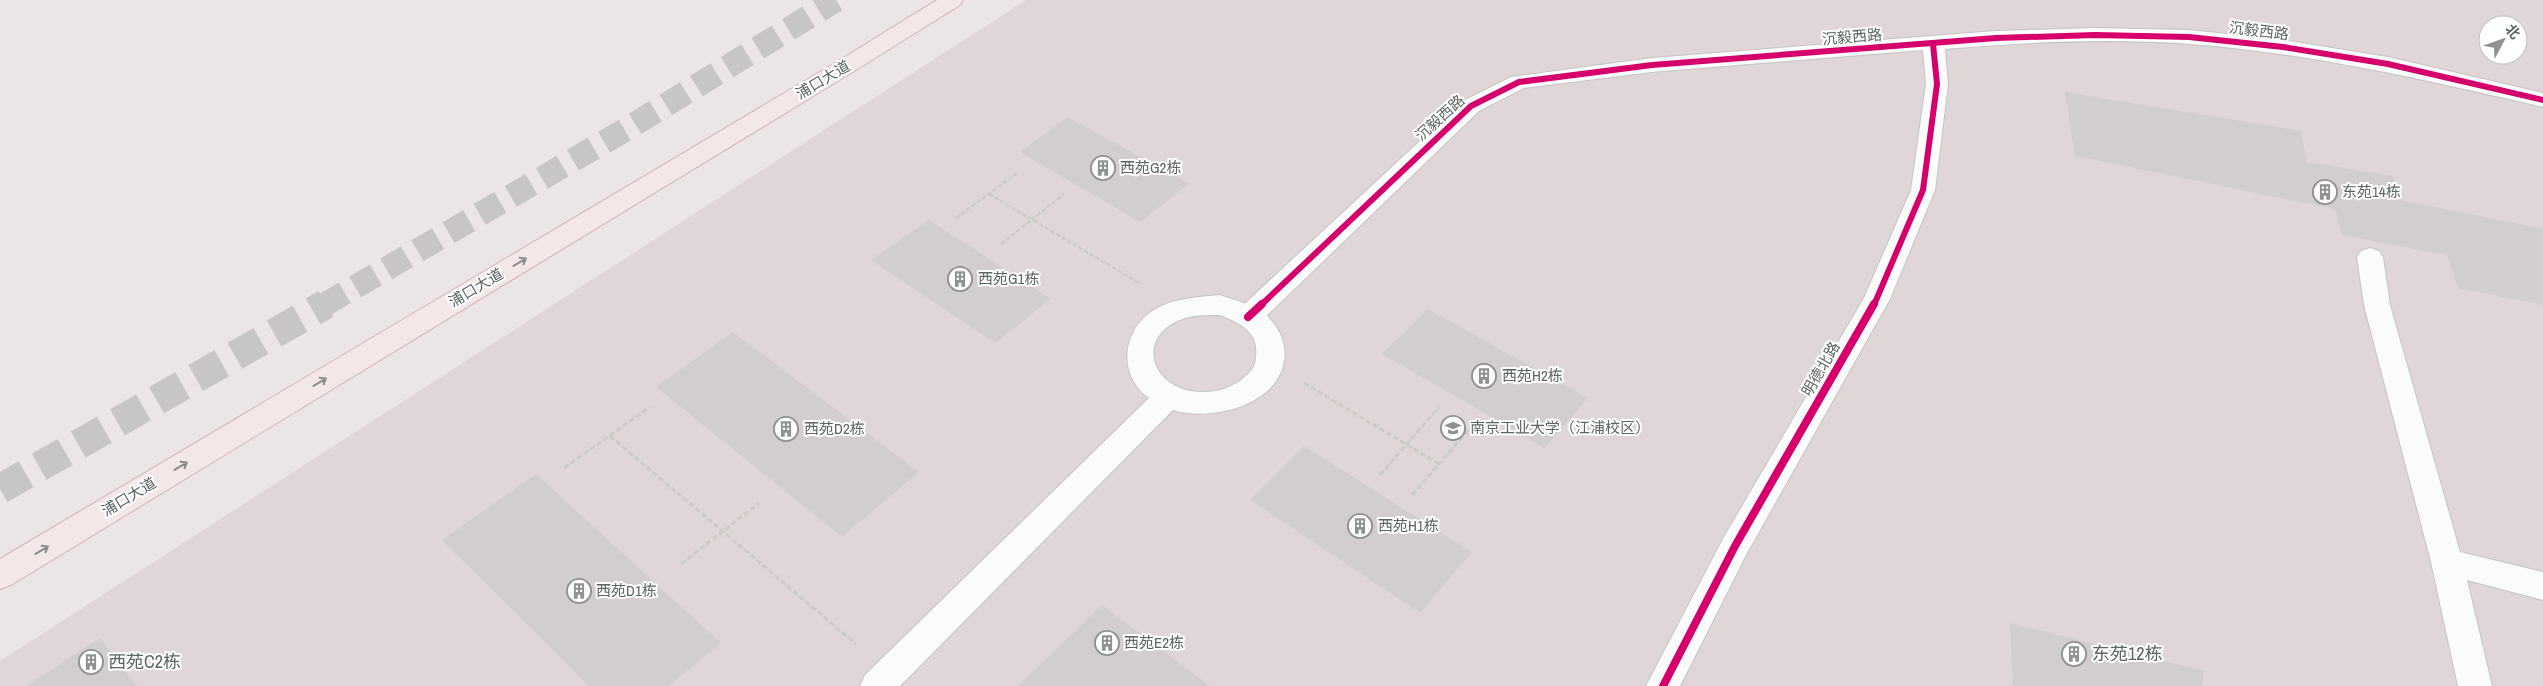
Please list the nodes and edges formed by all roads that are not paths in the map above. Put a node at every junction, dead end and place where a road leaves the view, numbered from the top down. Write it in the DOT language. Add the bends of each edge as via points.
graph roads {
  1 [pos="952,0"];
  2 [pos="1933,44"];
  3 [pos="2543,100"];
  4 [pos="2370,257"];
  5 [pos="1248,317"];
  6 [pos="1169,396"];
  7 [pos="2448,562"];
  8 [pos="0,575"];
  9 [pos="2543,586"];
  10 [pos="884,680"];
  11 [pos="1663,686"];
  12 [pos="2475,686"];
  8 -- 1 [label="main road, 浦口大道, one-way"];
  2 -- 3 [label="street, 沉毅西路" via="2095,35 2189,37 2283,47 2388,64"];
  2 -- 5 [label="street, 沉毅西路" via="1652,65 1519,82 1471,106"];
  2 -- 11 [label="street, 明德北路" via="1937,84 1922,190 1885,281 1735,546"];
  4 -- 7 [label="street" via="2377,305"];
  5 -- 6 [label="street" via="1267,336 1272,352 1268,369 1257,384 1241,396 1220,403 1198,404"];
  5 -- 6 [label="street" via="1219,306 1198,306 1160,320 1147,332 1140,347 1140,363 1147,378"];
  6 -- 10 [label="street"];
  7 -- 9 [label="street"];
  7 -- 12 [label="street"];
}
